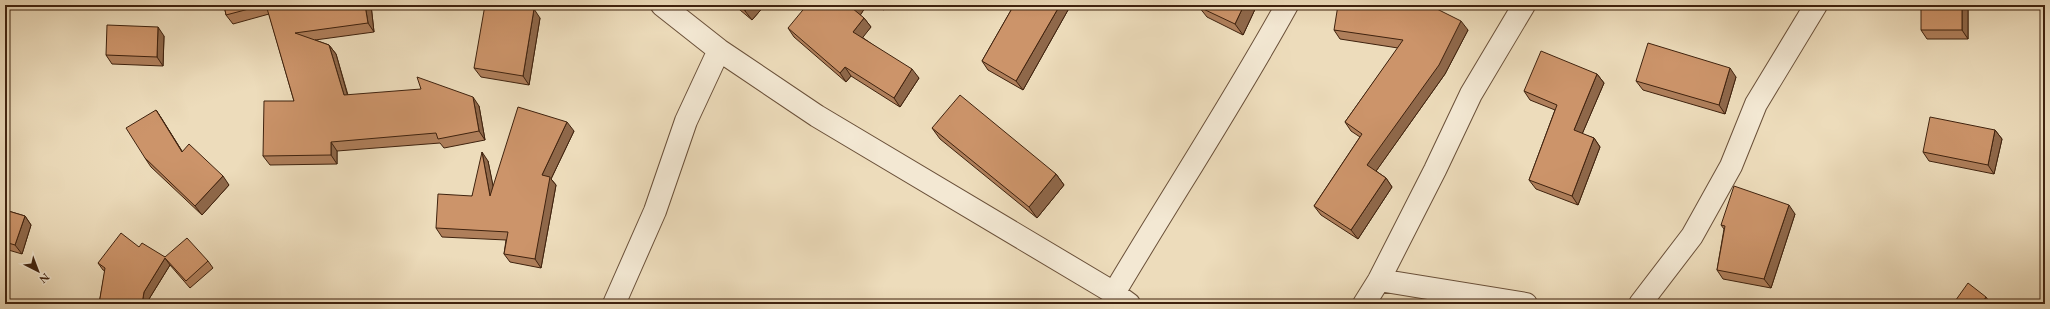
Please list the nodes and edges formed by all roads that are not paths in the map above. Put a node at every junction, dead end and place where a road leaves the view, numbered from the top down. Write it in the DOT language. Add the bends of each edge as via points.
graph roads {
  1 [pos="662,5"];
  2 [pos="1287,5"];
  3 [pos="1524,5"];
  4 [pos="1816,5"];
  5 [pos="719,50"];
  6 [pos="1378,280"];
  7 [pos="1122,299"];
  8 [pos="614,304"];
  9 [pos="1364,304"];
  10 [pos="1526,304"];
  11 [pos="1640,304"];
  1 -- 5 [label="street"];
  2 -- 7 [label="street" via="1258,57 1173,193"];
  3 -- 6 [label="street" via="1471,94"];
  4 -- 11 [label="street" via="1756,104 1731,166 1692,236"];
  5 -- 7 [label="street" via="817,116"];
  5 -- 8 [label="street" via="686,121 655,211"];
  6 -- 9 [label="street"];
  6 -- 10 [label="street"];
}
